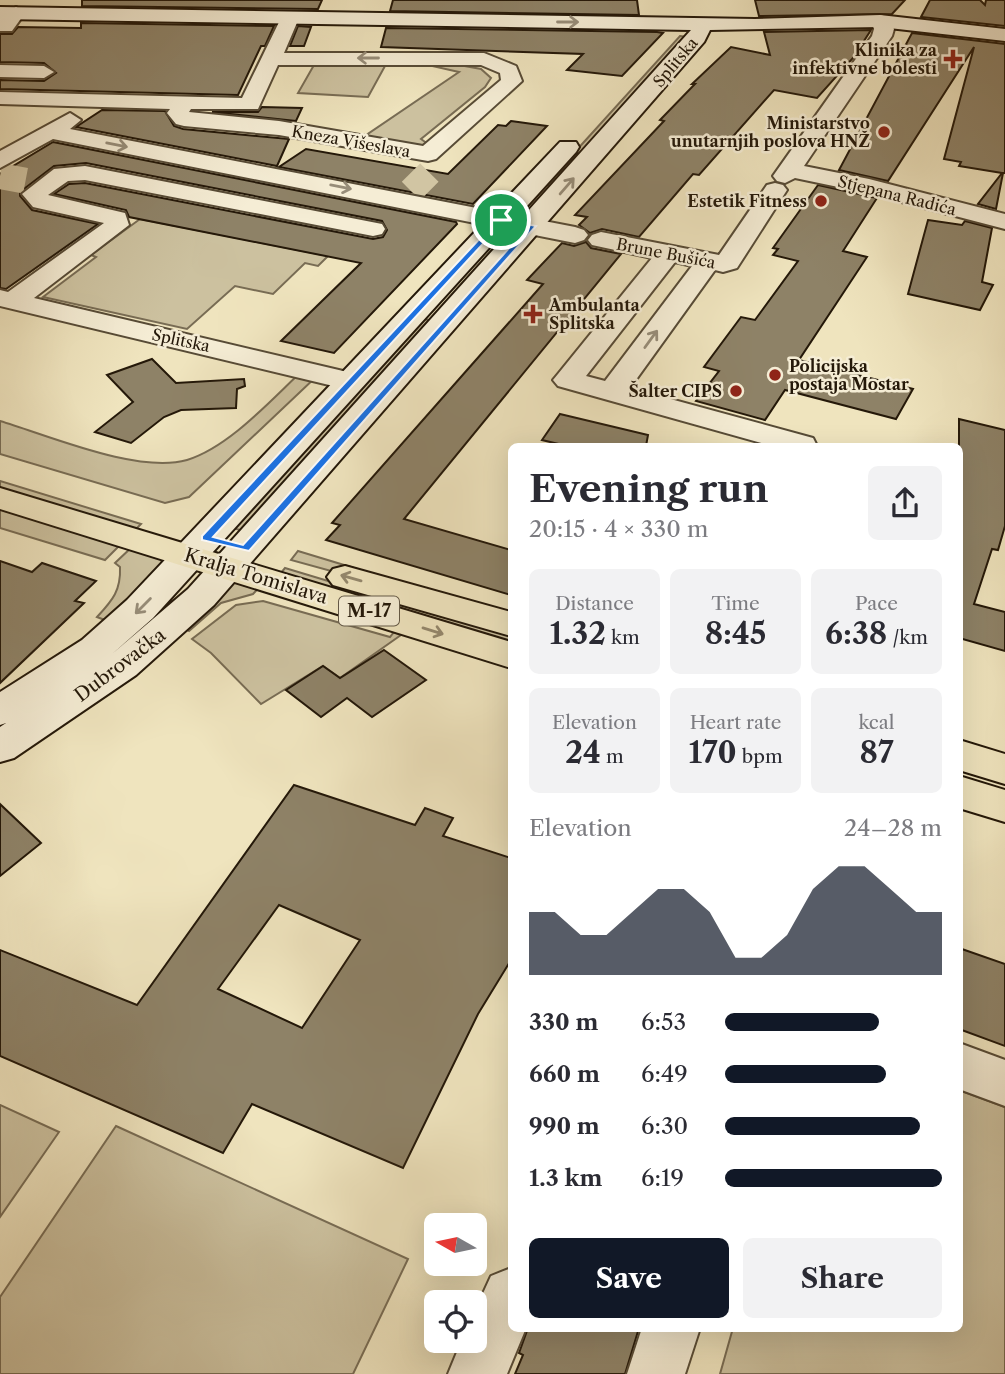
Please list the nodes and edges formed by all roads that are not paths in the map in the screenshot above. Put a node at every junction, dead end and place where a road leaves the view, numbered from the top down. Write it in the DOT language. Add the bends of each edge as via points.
graph roads {
  1 [pos="699,0"];
  2 [pos="678,15"];
  3 [pos="5,16"];
  4 [pos="290,18"];
  5 [pos="880,21"];
  6 [pos="704,23"];
  7 [pos="1005,29"];
  8 [pos="1005,35"];
  9 [pos="271,59"];
  10 [pos="0,71"];
  11 [pos="44,72"];
  12 [pos="0,98"];
  13 [pos="102,101"];
  14 [pos="184,103"];
  15 [pos="50,132"];
  16 [pos="0,161"];
  17 [pos="211,162"];
  18 [pos="783,179"];
  19 [pos="172,190"];
  20 [pos="501,220"];
  21 [pos="1005,222"];
  22 [pos="533,226"];
  23 [pos="373,229"];
  24 [pos="576,234"];
  25 [pos="601,240"];
  26 [pos="668,254"];
  27 [pos="466,258"];
  28 [pos="708,262"];
  29 [pos="497,265"];
  30 [pos="6,300"];
  31 [pos="416,311"];
  32 [pos="448,319"];
  33 [pos="350,381"];
  34 [pos="611,394"];
  35 [pos="795,443"];
  36 [pos="0,475"];
  37 [pos="0,498"];
  38 [pos="198,547"];
  39 [pos="236,558"];
  40 [pos="508,623"];
  41 [pos="508,654"];
  42 [pos="0,711"];
  43 [pos="0,747"];
  44 [pos="963,756"];
  45 [pos="1005,769"];
  46 [pos="963,793"];
  47 [pos="1005,806"];
  48 [pos="963,1067"];
  49 [pos="1005,1083"];
  50 [pos="508,1303"];
  51 [pos="670,1332"];
  52 [pos="477,1374"];
  53 [pos="656,1374"];
  1 -- 6 [label="street"];
  4 -- 2 [label="street, one-way"];
  2 -- 6 [label="street"];
  2 -- 20 [label="street, Splitska" via="676,32"];
  3 -- 4 [label="street"];
  4 -- 9 [label="street"];
  5 -- 6 [label="street"];
  5 -- 7 [label="street" via="980,11"];
  5 -- 8 [label="street"];
  5 -- 18 [label="street, Brune Bušića" via="882,36"];
  22 -- 6 [label="street, Splitska, one-way" via="696,38"];
  9 -- 14 [label="street" via="250,104"];
  14 -- 9 [label="street, Kneza Višeslava, one-way" via="178,113 195,122 279,128 429,162 512,81 509,70 484,59"];
  10 -- 11 [label="street"];
  12 -- 13 [label="street"];
  13 -- 14 [label="street"];
  13 -- 15 [label="street"];
  15 -- 16 [label="street"];
  15 -- 17 [label="street, one-way"];
  17 -- 19 [label="street"];
  17 -- 20 [label="street, one-way" via="407,195"];
  18 -- 21 [label="street, Stjepana Radića" via="869,186"];
  18 -- 28 [label="street, Brune Bušića" via="727,262"];
  19 -- 23 [label="street, Splitska"];
  19 -- 30 [label="street, Splitska" via="85,173 62,174 42,184 34,194 42,202 119,221"];
  20 -- 22 [label="street"];
  20 -- 27 [label="street, Splitska"];
  22 -- 24 [label="street"];
  22 -- 29 [label="street, Splitska"];
  25 -- 26 [label="street, Brune Bušića"];
  26 -- 28 [label="street, Brune Bušića"];
  26 -- 34 [label="street" via="569,376 571,383"];
  27 -- 29 [label="street"];
  27 -- 31 [label="street, Splitska"];
  34 -- 28 [label="street, one-way"];
  29 -- 32 [label="street, Splitska"];
  30 -- 33 [label="street, Splitska"];
  31 -- 32 [label="street"];
  31 -- 33 [label="street, Splitska"];
  32 -- 39 [label="street, Splitska"];
  33 -- 38 [label="street, Splitska"];
  34 -- 35 [label="street"];
  36 -- 38 [label="main road, Kralja Tomislava / M-17"];
  37 -- 38 [label="main road, Kralja Tomislava / M-17"];
  38 -- 39 [label="main road, Kralja Tomislava / M-17"];
  38 -- 42 [label="street, Dubrovačka, one-way" via="95,649"];
  40 -- 39 [label="main road, Kralja Tomislava / M-17, one-way"];
  39 -- 41 [label="main road, Kralja Tomislava / M-17, one-way"];
  39 -- 43 [label="street, Dubrovačka" via="183,615 123,666"];
  44 -- 45 [label="main road"];
  46 -- 47 [label="main road"];
  48 -- 49 [label="street"];
  50 -- 52 [label="street"];
  51 -- 53 [label="street"];
}
